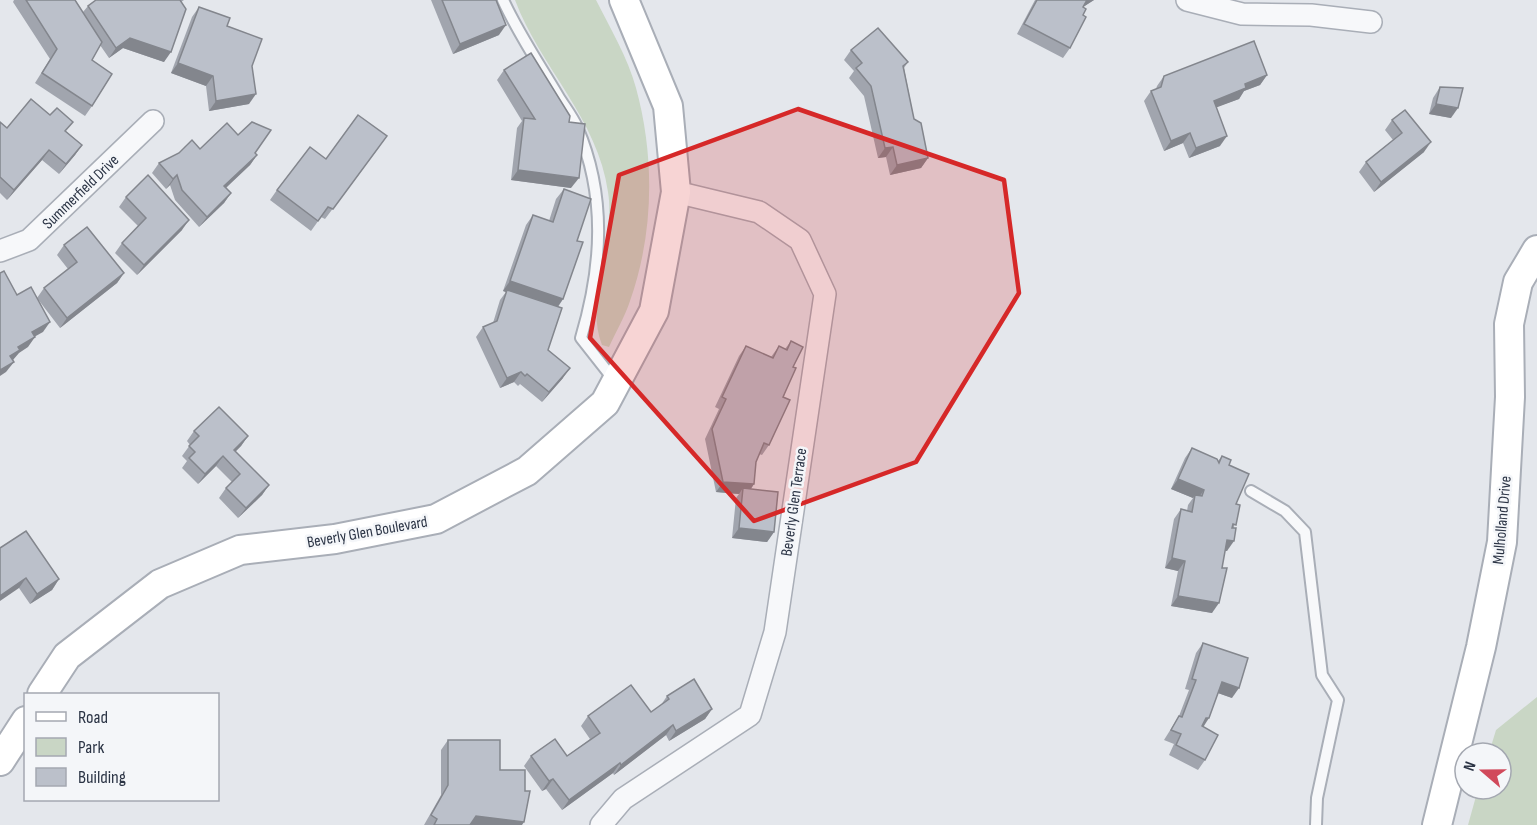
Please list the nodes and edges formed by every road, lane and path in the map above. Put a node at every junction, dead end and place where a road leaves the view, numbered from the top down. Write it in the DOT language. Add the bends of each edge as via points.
graph roads {
  1 [pos="503,0"];
  2 [pos="624,0"];
  3 [pos="1187,0"];
  4 [pos="1371,22"];
  5 [pos="153,121"];
  6 [pos="676,192"];
  7 [pos="1537,249"];
  8 [pos="0,251"];
  9 [pos="616,382"];
  10 [pos="1251,491"];
  11 [pos="43,693"];
  12 [pos="24,724"];
  13 [pos="0,760"];
  14 [pos="601,825"];
  15 [pos="1316,825"];
  16 [pos="1437,825"];
  1 -- 9 [label="lane" via="576,126 590,163 600,214 587,318 580,338"];
  2 -- 6 [label="main road, Beverly Glen Boulevard" via="668,106"];
  3 -- 4 [label="street" via="1242,14 1311,15"];
  5 -- 8 [label="street, Summerfield Drive" via="29,240"];
  6 -- 9 [label="main road, Beverly Glen Boulevard" via="654,311"];
  6 -- 14 [label="street, Beverly Glen Terrace" via="759,212 800,240 825,294 775,632 750,716 623,799"];
  7 -- 16 [label="main road, Mulholland Drive" via="1518,282 1509,324 1510,397 1502,542 1481,647"];
  9 -- 11 [label="main road, Beverly Glen Boulevard" via="605,403 527,471 436,519 335,539 240,550 160,584 67,656"];
  10 -- 15 [label="lane" via="1285,511 1305,532 1322,675 1338,700 1317,798"];
  12 -- 13 [label="main road"];
}
